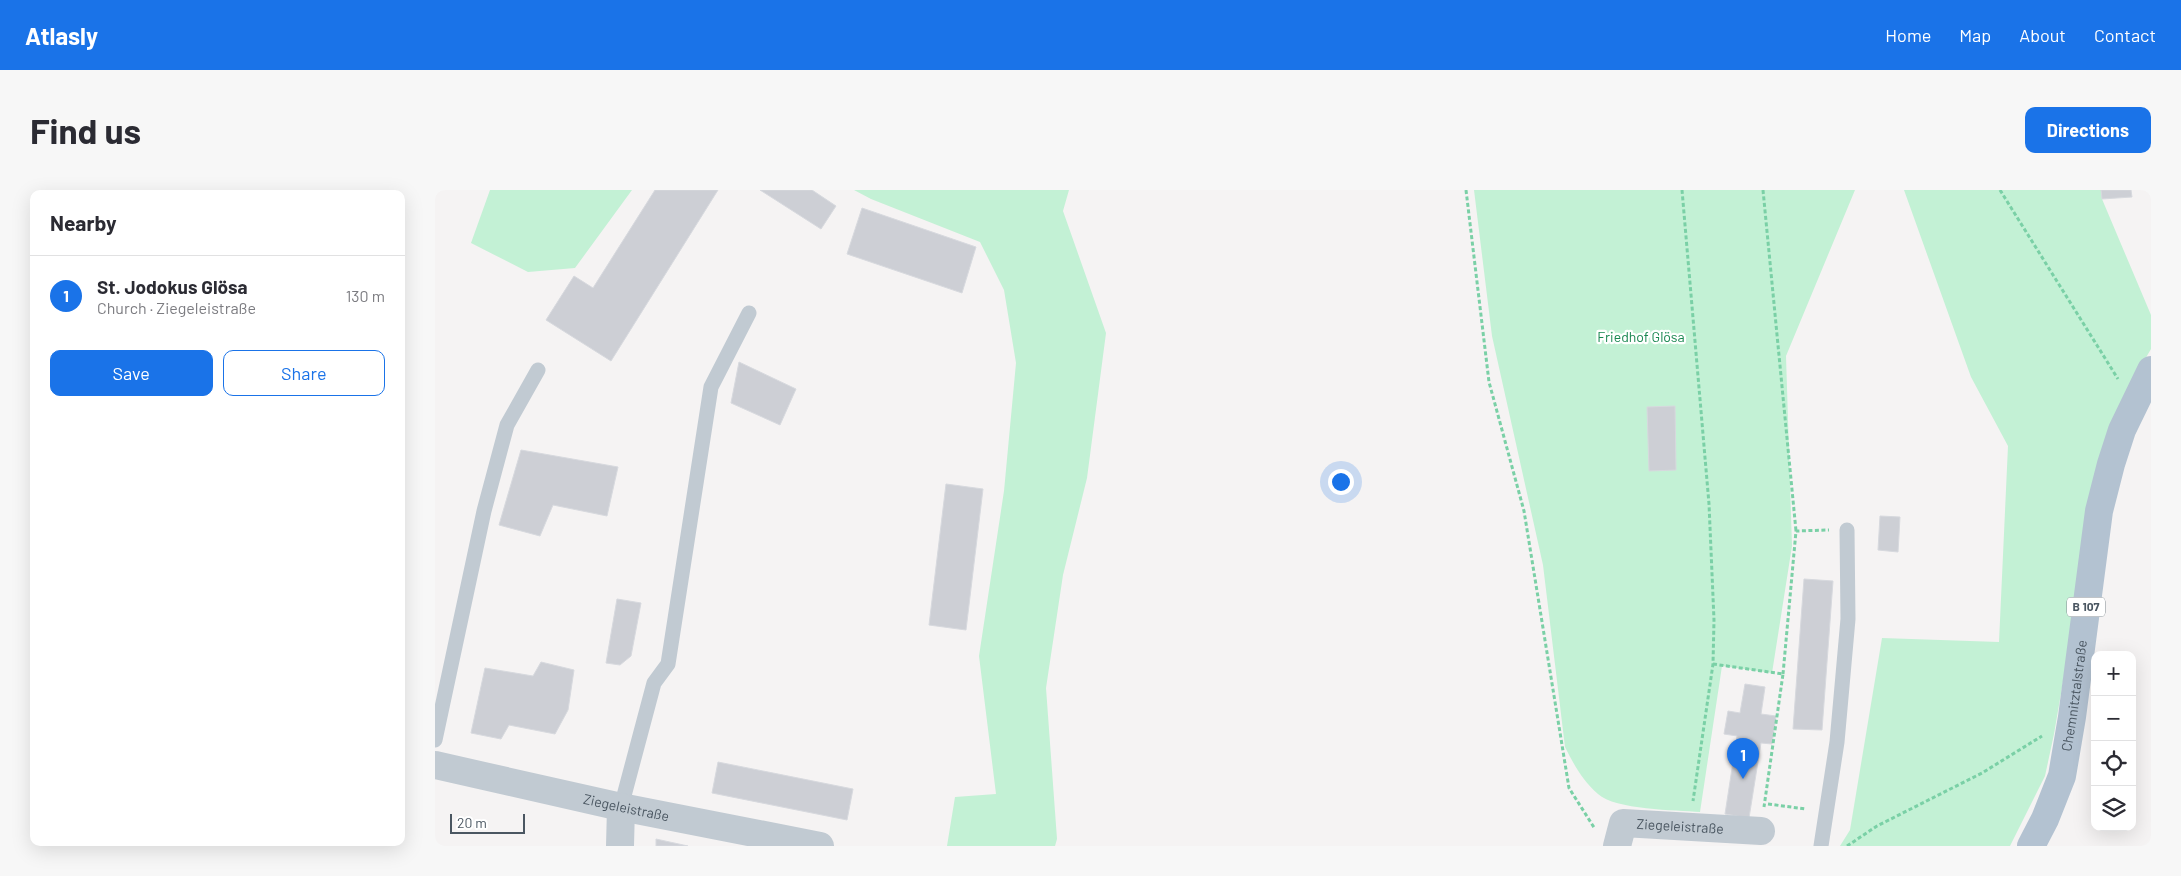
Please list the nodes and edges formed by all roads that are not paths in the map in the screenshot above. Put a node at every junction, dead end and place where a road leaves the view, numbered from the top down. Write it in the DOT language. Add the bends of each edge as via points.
graph roads {
  1 [pos="749,313"];
  2 [pos="538,370"];
  3 [pos="2151,370"];
  4 [pos="1847,530"];
  5 [pos="435,740"];
  6 [pos="435,765"];
  7 [pos="621,807"];
  8 [pos="1761,830"];
  9 [pos="620,846"];
  10 [pos="820,846"];
  11 [pos="1617,846"];
  12 [pos="1821,846"];
  13 [pos="2031,846"];
  1 -- 7 [label="lane" via="711,387 667,664 654,683"];
  2 -- 5 [label="lane" via="507,425 484,511"];
  3 -- 13 [label="main road, Chemnitztalstraße / B 107" via="2122,430 2099,511 2062,776"];
  4 -- 12 [label="lane" via="1848,619 1837,742"];
  6 -- 7 [label="street, Ziegeleistraße"];
  7 -- 9 [label="street"];
  7 -- 10 [label="street, Ziegeleistraße"];
  8 -- 11 [label="street, Ziegeleistraße" via="1623,823"];
}
